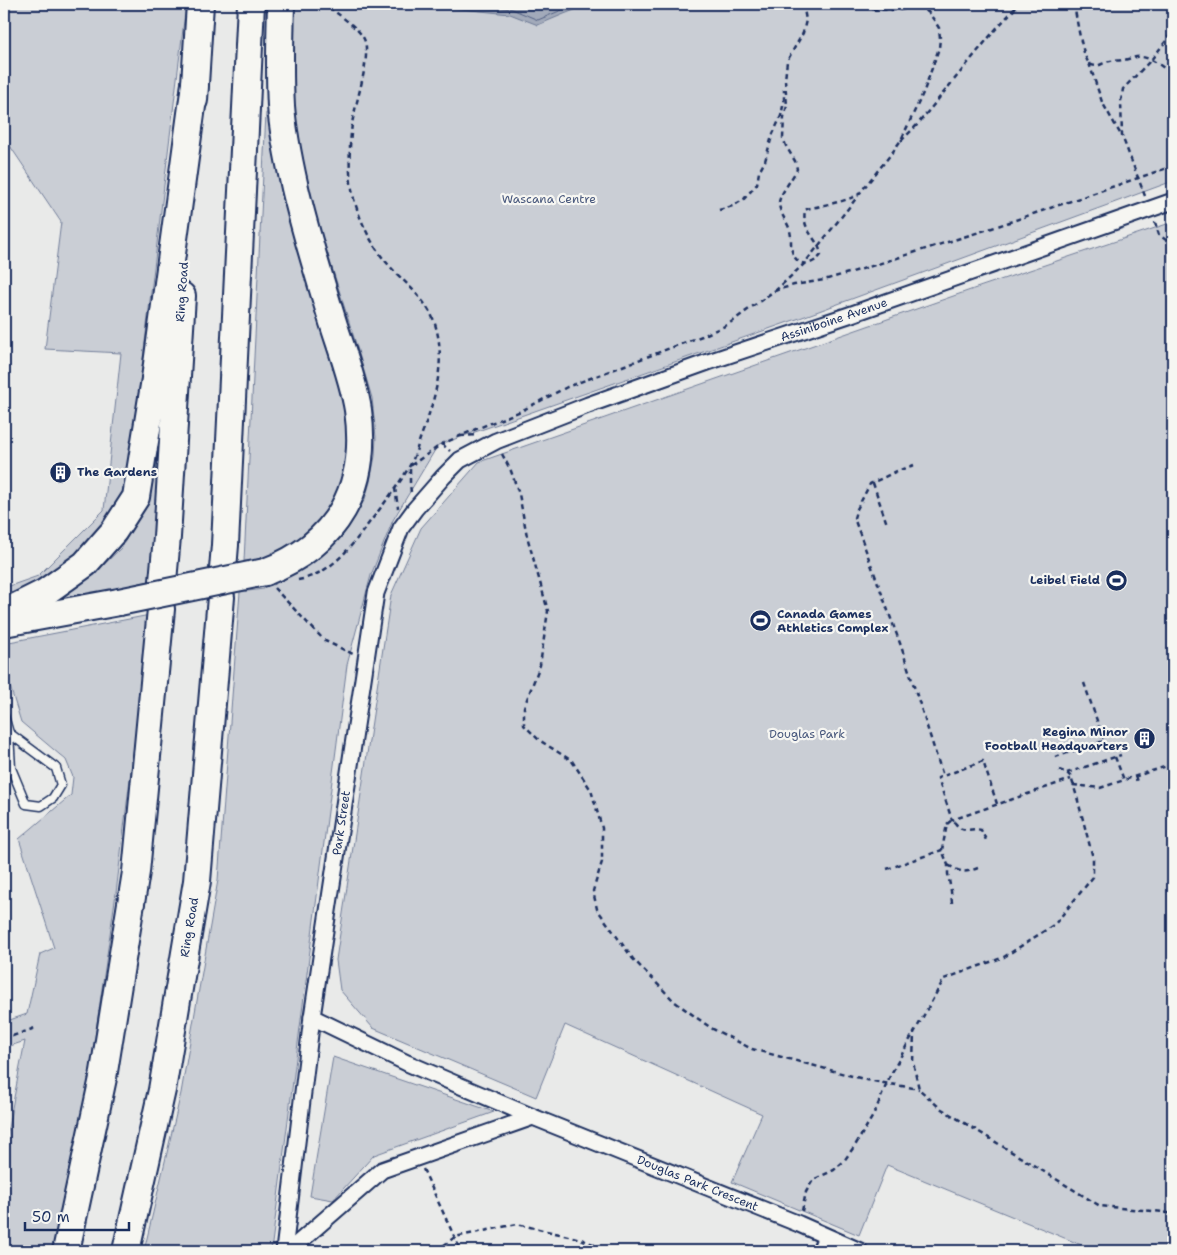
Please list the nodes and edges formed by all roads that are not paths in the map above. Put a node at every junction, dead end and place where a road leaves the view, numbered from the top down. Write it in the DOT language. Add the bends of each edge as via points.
graph roads {
  1 [pos="200,4"];
  2 [pos="251,4"];
  3 [pos="281,4"];
  4 [pos="195,84"];
  5 [pos="1173,200"];
  6 [pos="496,441"];
  7 [pos="223,569"];
  8 [pos="163,581"];
  9 [pos="221,597"];
  10 [pos="160,609"];
  11 [pos="4,613"];
  12 [pos="4,623"];
  13 [pos="4,716"];
  14 [pos="9,733"];
  15 [pos="312,1017"];
  16 [pos="533,1117"];
  17 [pos="826,1237"];
  18 [pos="66,1251"];
  19 [pos="126,1251"];
  20 [pos="284,1251"];
  21 [pos="289,1251"];
  22 [pos="820,1251"];
  23 [pos="860,1251"];
  1 -- 4 [label="highway, Ring Road"];
  2 -- 7 [label="highway"];
  3 -- 12 [label="highway, bridge" via="279,66 288,152 307,234 358,410 359,458 343,511 317,542 268,578"];
  4 -- 8 [label="highway, Ring Road"];
  4 -- 11 [label="highway" via="136,497 114,531 86,564 44,593"];
  5 -- 6 [label="street, Assiniboine Avenue" via="708,362"];
  6 -- 15 [label="street, Park Street" via="460,460 414,509 401,528 376,593"];
  9 -- 19 [label="highway, Ring Road" via="197,881 162,1090"];
  10 -- 18 [label="highway" via="136,872 104,1078"];
  13 -- 14 [label="lane"];
  14 -- 14 [label="lane" via="11,768 26,804 41,806 53,798 61,785 56,768"];
  15 -- 16 [label="street, Douglas Park Crescent" via="407,1063"];
  15 -- 20 [label="street, Park Street"];
  16 -- 17 [label="street, Douglas Park Crescent"];
  16 -- 21 [label="street" via="382,1170"];
  17 -- 22 [label="street"];
  17 -- 23 [label="street, Douglas Park Crescent"];
}
